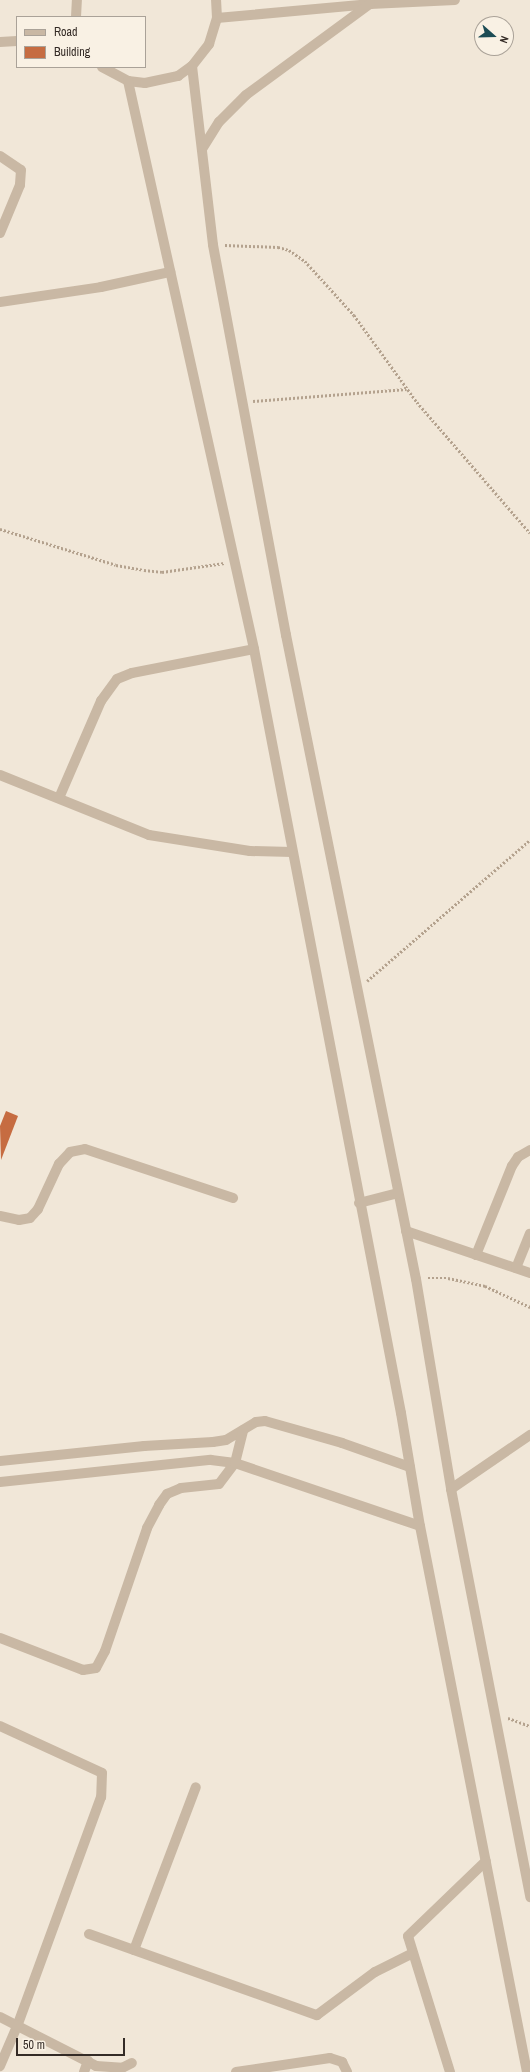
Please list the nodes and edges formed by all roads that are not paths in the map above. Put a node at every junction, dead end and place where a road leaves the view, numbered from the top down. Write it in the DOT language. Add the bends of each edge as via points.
graph roads {
  1 [pos="77,0"];
  2 [pos="216,0"];
  3 [pos="455,0"];
  4 [pos="370,4"];
  5 [pos="76,16"];
  6 [pos="217,18"];
  7 [pos="16,41"];
  8 [pos="0,42"];
  9 [pos="192,66"];
  10 [pos="104,68"];
  11 [pos="128,81"];
  12 [pos="202,149"];
  13 [pos="0,156"];
  14 [pos="0,233"];
  15 [pos="170,272"];
  16 [pos="0,302"];
  17 [pos="254,649"];
  18 [pos="0,775"];
  19 [pos="59,798"];
  20 [pos="292,852"];
  21 [pos="530,1150"];
  22 [pos="398,1193"];
  23 [pos="233,1198"];
  24 [pos="359,1203"];
  25 [pos="0,1216"];
  26 [pos="406,1231"];
  27 [pos="530,1234"];
  28 [pos="476,1255"];
  29 [pos="516,1268"];
  30 [pos="530,1273"];
  31 [pos="243,1430"];
  32 [pos="530,1435"];
  33 [pos="0,1461"];
  34 [pos="235,1463"];
  35 [pos="410,1467"];
  36 [pos="0,1482"];
  37 [pos="451,1489"];
  38 [pos="420,1526"];
  39 [pos="0,1638"];
  40 [pos="0,1726"];
  41 [pos="196,1787"];
  42 [pos="486,1861"];
  43 [pos="530,1897"];
  44 [pos="89,1934"];
  45 [pos="134,1950"];
  46 [pos="413,1953"];
  47 [pos="0,2017"];
  48 [pos="18,2024"];
  49 [pos="88,2061"];
  50 [pos="132,2063"];
  51 [pos="0,2066"];
  52 [pos="84,2072"];
  53 [pos="236,2072"];
  54 [pos="347,2072"];
  55 [pos="450,2072"];
  56 [pos="527,2072"];
  1 -- 5 [label="street"];
  2 -- 6 [label="street"];
  3 -- 4 [label="street"];
  4 -- 6 [label="street"];
  4 -- 12 [label="street" via="246,94 219,122"];
  6 -- 9 [label="street" via="209,44"];
  7 -- 8 [label="street"];
  9 -- 11 [label="street" via="178,76 162,81 145,84"];
  9 -- 12 [label="street"];
  10 -- 11 [label="street"];
  11 -- 15 [label="street"];
  12 -- 22 [label="street" via="213,245 242,402"];
  13 -- 14 [label="street" via="21,170 20,185"];
  15 -- 16 [label="street" via="101,287"];
  15 -- 17 [label="street"];
  17 -- 19 [label="street" via="132,673 117,679 101,701"];
  17 -- 20 [label="street"];
  18 -- 19 [label="street"];
  19 -- 20 [label="street" via="149,835 250,851"];
  20 -- 24 [label="street"];
  21 -- 28 [label="street" via="518,1157 512,1166"];
  22 -- 24 [label="street"];
  22 -- 26 [label="street"];
  23 -- 25 [label="street" via="85,1149 70,1152 59,1164 38,1209 30,1218 18,1220"];
  24 -- 35 [label="street"];
  26 -- 28 [label="street"];
  26 -- 37 [label="street"];
  27 -- 29 [label="street"];
  28 -- 29 [label="street"];
  29 -- 30 [label="street"];
  31 -- 33 [label="street" via="226,1440 213,1442 144,1446"];
  31 -- 34 [label="street"];
  31 -- 35 [label="street" via="256,1422 276,1422"];
  32 -- 37 [label="street"];
  34 -- 36 [label="street" via="211,1460"];
  34 -- 38 [label="street"];
  34 -- 39 [label="street" via="219,1484 181,1488 167,1494 159,1505 147,1528 105,1651 96,1668 83,1670"];
  35 -- 38 [label="street"];
  37 -- 43 [label="street"];
  38 -- 42 [label="street"];
  40 -- 48 [label="street" via="102,1773 101,1797"];
  41 -- 45 [label="street"];
  42 -- 46 [label="street" via="408,1936"];
  42 -- 56 [label="street"];
  44 -- 45 [label="street"];
  45 -- 46 [label="street" via="317,2014 375,1972"];
  46 -- 55 [label="street"];
  47 -- 48 [label="street"];
  48 -- 49 [label="street"];
  48 -- 51 [label="street"];
  49 -- 50 [label="street" via="110,2069 122,2068"];
  49 -- 52 [label="street"];
  53 -- 54 [label="street" via="330,2058 342,2062"];
}
